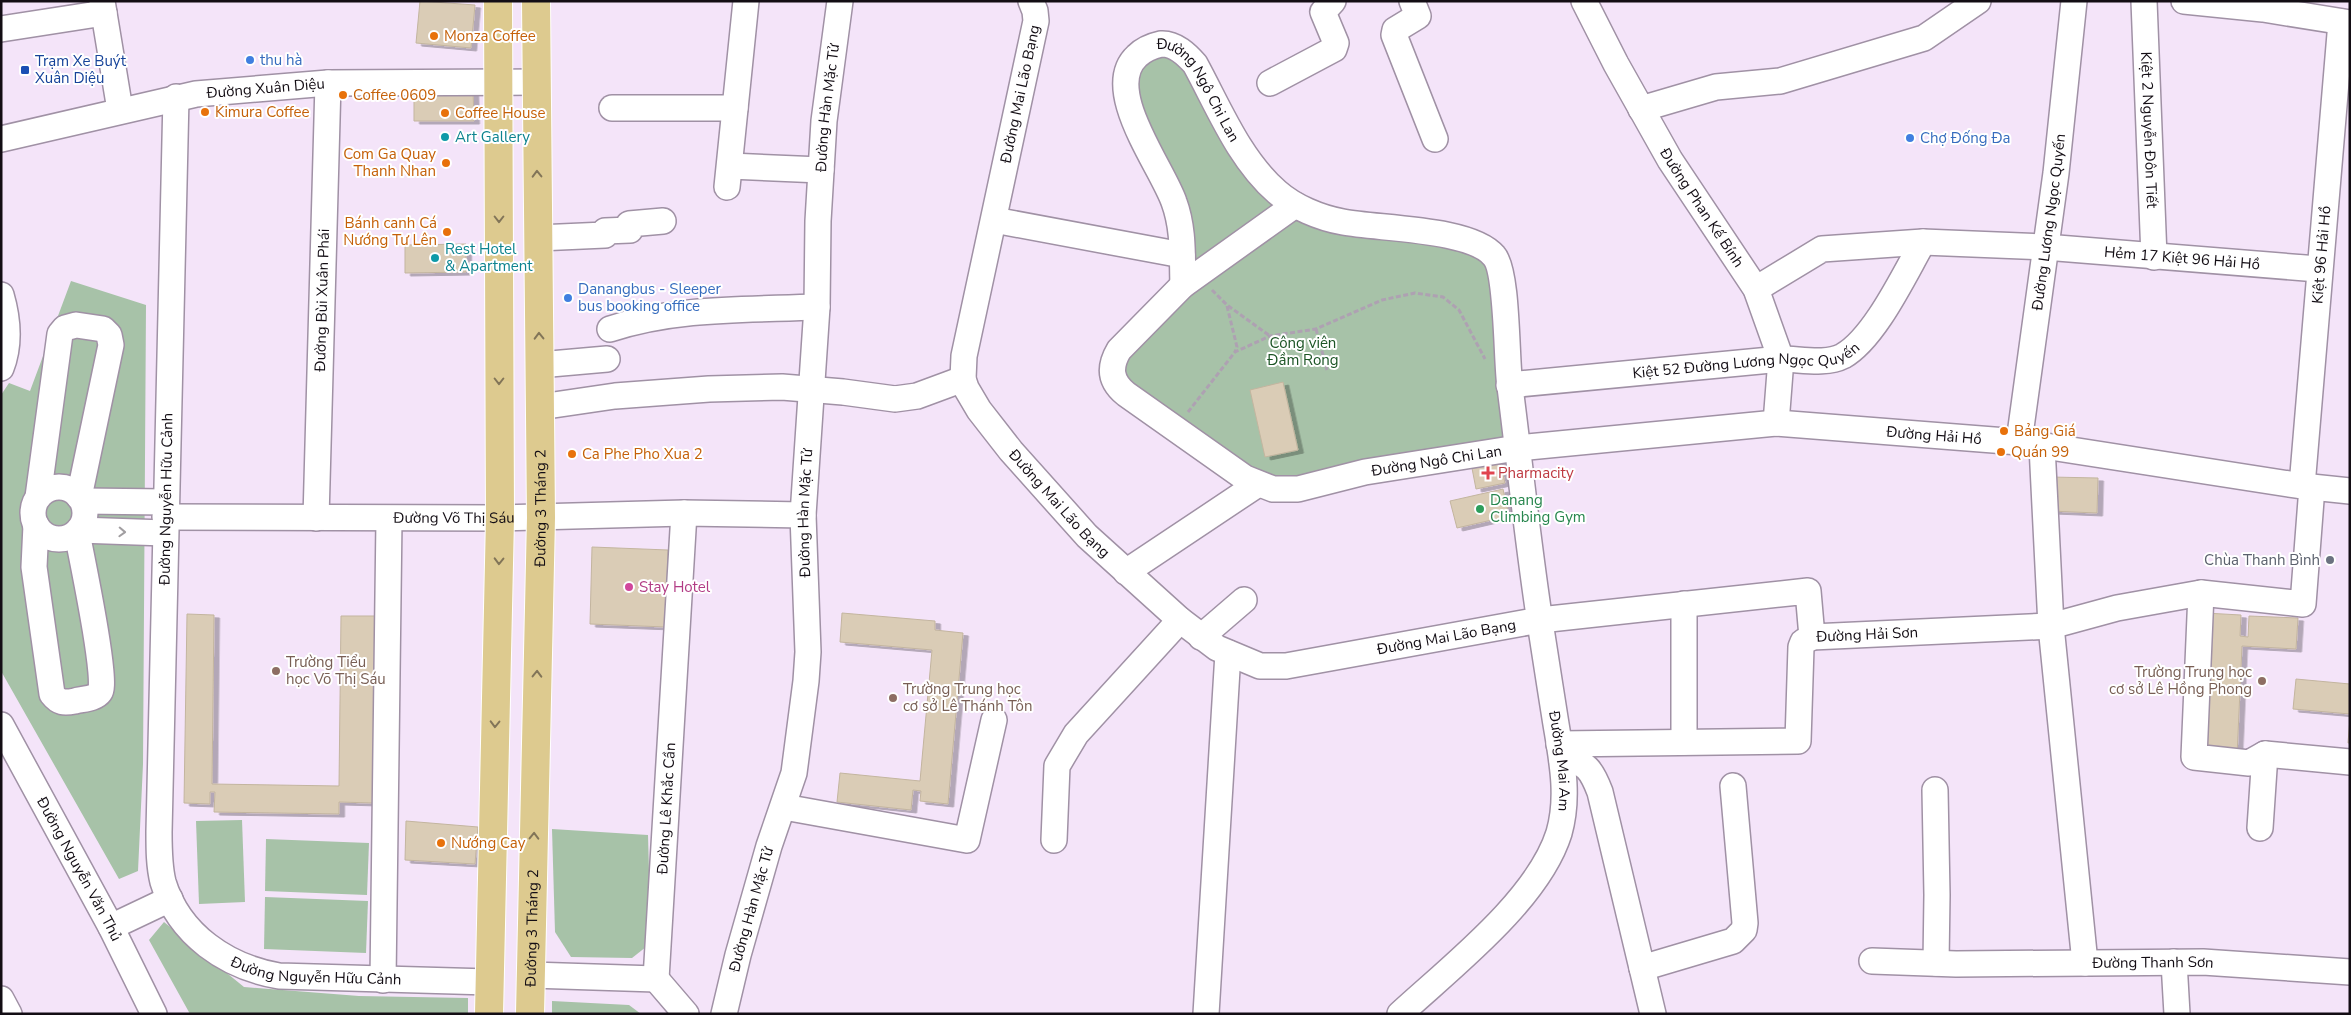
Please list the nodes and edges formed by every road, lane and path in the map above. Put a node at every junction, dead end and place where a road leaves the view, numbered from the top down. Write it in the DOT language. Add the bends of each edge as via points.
graph roads {
  1 [pos="498,1"];
  2 [pos="536,1"];
  3 [pos="746,1"];
  4 [pos="840,1"];
  5 [pos="1031,1"];
  6 [pos="1333,1"];
  7 [pos="1412,1"];
  8 [pos="1584,1"];
  9 [pos="1978,1"];
  10 [pos="2074,1"];
  11 [pos="2144,1"];
  12 [pos="2184,1"];
  13 [pos="2232,3"];
  14 [pos="103,7"];
  15 [pos="2345,22"];
  16 [pos="1,29"];
  17 [pos="498,82"];
  18 [pos="536,82"];
  19 [pos="328,83"];
  20 [pos="1270,84"];
  21 [pos="176,98"];
  22 [pos="612,108"];
  23 [pos="736,108"];
  24 [pos="1641,109"];
  25 [pos="120,110"];
  26 [pos="1,139"];
  27 [pos="1435,139"];
  28 [pos="821,170"];
  29 [pos="1296,205"];
  30 [pos="994,220"];
  31 [pos="663,221"];
  32 [pos="538,238"];
  33 [pos="1923,242"];
  34 [pos="2045,247"];
  35 [pos="1182,255"];
  36 [pos="2154,257"];
  37 [pos="2318,269"];
  38 [pos="1183,285"];
  39 [pos="1756,289"];
  40 [pos="1,295"];
  41 [pos="818,308"];
  42 [pos="610,329"];
  43 [pos="1316,329"];
  44 [pos="1270,336"];
  45 [pos="1235,352"];
  46 [pos="607,359"];
  47 [pos="1781,359"];
  48 [pos="1486,362"];
  49 [pos="539,365"];
  50 [pos="1,368"];
  51 [pos="1327,370"];
  52 [pos="963,379"];
  53 [pos="1509,385"];
  54 [pos="812,388"];
  55 [pos="540,407"];
  56 [pos="1188,412"];
  57 [pos="1776,423"];
  58 [pos="2030,444"];
  59 [pos="1517,448"];
  60 [pos="1258,484"];
  61 [pos="2307,486"];
  62 [pos="2350,490"];
  63 [pos="38,498"];
  64 [pos="81,499"];
  65 [pos="684,513"];
  66 [pos="803,515"];
  67 [pos="165,517"];
  68 [pos="316,518"];
  69 [pos="389,518"];
  70 [pos="500,518"];
  71 [pos="540,518"];
  72 [pos="36,525"];
  73 [pos="78,531"];
  74 [pos="1126,572"];
  75 [pos="2201,593"];
  76 [pos="1244,600"];
  77 [pos="1684,604"];
  78 [pos="1180,620"];
  79 [pos="1540,620"];
  80 [pos="2051,626"];
  81 [pos="1200,636"];
  82 [pos="1812,637"];
  83 [pos="1228,653"];
  84 [pos="994,720"];
  85 [pos="1,726"];
  86 [pos="1684,742"];
  87 [pos="1561,752"];
  88 [pos="2266,754"];
  89 [pos="2350,762"];
  90 [pos="1733,786"];
  91 [pos="1935,790"];
  92 [pos="784,807"];
  93 [pos="2260,828"];
  94 [pos="1054,840"];
  95 [pos="170,900"];
  96 [pos="111,927"];
  97 [pos="1872,961"];
  98 [pos="2174,962"];
  99 [pos="2085,963"];
  100 [pos="1946,964"];
  101 [pos="1642,968"];
  102 [pos="2350,972"];
  103 [pos="530,974"];
  104 [pos="656,979"];
  105 [pos="383,980"];
  106 [pos="1,999"];
  107 [pos="489,1001"];
  108 [pos="530,1010"];
  109 [pos="9,1014"];
  110 [pos="154,1014"];
  111 [pos="686,1014"];
  112 [pos="724,1014"];
  113 [pos="1206,1014"];
  114 [pos="1400,1014"];
  115 [pos="1652,1014"];
  116 [pos="2178,1014"];
  1 -- 17 [label="main road"];
  2 -- 18 [label="main road, Đường 3 Tháng 2"];
  3 -- 23 [label="street"];
  4 -- 28 [label="street, Đường Hàn Mặc Tử"];
  5 -- 30 [label="street, Đường Mai Lão Bạng" via="1036,21"];
  6 -- 20 [label="street" via="1323,12 1336,42 1334,49"];
  7 -- 27 [label="street" via="1418,16 1396,29 1394,35"];
  8 -- 24 [label="street, Đường Phan Kế Bính"];
  9 -- 24 [label="street" via="1924,38 1780,81 1716,87"];
  10 -- 34 [label="street, Đường Lương Ngọc Quyến"];
  11 -- 36 [label="street, Kiệt 2 Nguyễn Đôn Tiết"];
  12 -- 13 [label="street"];
  13 -- 15 [label="street"];
  14 -- 16 [label="street"];
  14 -- 25 [label="street"];
  15 -- 37 [label="street, Kiệt 96 Hải Hồ"];
  17 -- 18 [label="street, Đường Xuân Diệu"];
  17 -- 19 [label="street, Đường Xuân Diệu"];
  17 -- 70 [label="main road, one-way"];
  32 -- 18 [label="main road, Đường 3 Tháng 2, one-way"];
  19 -- 21 [label="street, Đường Xuân Diệu"];
  19 -- 68 [label="street, Đường Bùi Xuân Phái"];
  21 -- 25 [label="street, Đường Xuân Diệu"];
  21 -- 67 [label="street, Đường Nguyễn Hữu Cảnh"];
  22 -- 23 [label="street"];
  23 -- 28 [label="street" via="729,176"];
  24 -- 39 [label="street, Đường Phan Kế Bính" via="1670,160"];
  25 -- 26 [label="street, Đường Xuân Diệu"];
  28 -- 41 [label="street, Đường Hàn Mặc Tử"];
  29 -- 35 [label="street, Đường Ngô Chi Lan" via="1262,177 1244,152 1195,64 1173,46 1153,46 1131,61 1125,88 1130,110 1174,200 1180,219"];
  29 -- 38 [label="street, Đường Ngô Chi Lan"];
  29 -- 53 [label="street, Đường Ngô Chi Lan" via="1340,222 1472,240 1492,253 1501,270"];
  30 -- 35 [label="street"];
  30 -- 52 [label="street, Đường Mai Lão Bạng" via="964,356"];
  31 -- 32 [label="street" via="629,224 630,230 605,232 605,235"];
  49 -- 32 [label="main road, Đường 3 Tháng 2, one-way"];
  33 -- 34 [label="street, Hẻm 17 Kiệt 96 Hải Hồ"];
  33 -- 39 [label="street, Hẻm 17 Kiệt 96 Hải Hồ" via="1822,249"];
  33 -- 47 [label="street, Kiệt 52 Đường Lương Ngọc Quyến" via="1880,317 1843,356 1826,360"];
  34 -- 36 [label="street, Hẻm 17 Kiệt 96 Hải Hồ"];
  34 -- 58 [label="street, Đường Lương Ngọc Quyến"];
  35 -- 38 [label="street, Đường Ngô Chi Lan"];
  36 -- 37 [label="street, Hẻm 17 Kiệt 96 Hải Hồ"];
  37 -- 61 [label="street, Kiệt 96 Hải Hồ"];
  38 -- 60 [label="street, Đường Ngô Chi Lan" via="1119,350 1112,361 1114,380 1126,394"];
  39 -- 47 [label="street, Đường Phan Kế Bính"];
  40 -- 50 [label="street" via="7,338"];
  41 -- 42 [label="street" via="690,312 637,320"];
  41 -- 54 [label="street, Đường Hàn Mặc Tử"];
  43 -- 44 [label="path"];
  43 -- 48 [label="path" via="1382,300 1415,293 1443,297 1459,310"];
  43 -- 51 [label="path"];
  44 -- 45 [label="path"];
  44 -- 45 [label="path" via="1227,305 1237,347"];
  45 -- 56 [label="path"];
  46 -- 49 [label="street"];
  47 -- 53 [label="street, Kiệt 52 Đường Lương Ngọc Quyến"];
  47 -- 57 [label="street, Đường Phan Kế Bính"];
  49 -- 55 [label="main road, Đường 3 Tháng 2"];
  52 -- 54 [label="street" via="917,396 895,399"];
  52 -- 74 [label="street, Đường Mai Lão Bạng" via="970,397 993,431 1087,536"];
  53 -- 59 [label="street, Đường Ngô Chi Lan"];
  54 -- 55 [label="street" via="708,388 615,396"];
  54 -- 66 [label="street, Đường Hàn Mặc Tử"];
  55 -- 71 [label="main road, Đường 3 Tháng 2"];
  57 -- 58 [label="street, Đường Hải Hồ"];
  57 -- 59 [label="street, Đường Hải Hồ"];
  58 -- 61 [label="street, Đường Hải Hồ"];
  58 -- 80 [label="street, Đường Lương Ngọc Quyến"];
  59 -- 60 [label="street, Đường Ngô Chi Lan" via="1365,472 1298,489 1273,489"];
  59 -- 79 [label="street, Đường Mai Am"];
  60 -- 74 [label="street"];
  61 -- 62 [label="street, Đường Hải Hồ"];
  61 -- 75 [label="street, Kiệt 96 Hải Hồ" via="2303,604"];
  63 -- 64 [label="street" via="54,488 72,491"];
  63 -- 64 [label="street" via="60,334 65,328 76,325 103,329 109,335 111,345"];
  63 -- 72 [label="street" via="34,516"];
  64 -- 67 [label="street"];
  64 -- 73 [label="street" via="85,511"];
  65 -- 66 [label="street, Đường Võ Thị Sáu"];
  65 -- 71 [label="street, Đường Võ Thị Sáu"];
  65 -- 104 [label="street, Đường Lê Khắc Cần"];
  66 -- 92 [label="street, Đường Hàn Mặc Tử" via="808,652 794,773"];
  67 -- 68 [label="street, Đường Võ Thị Sáu"];
  73 -- 67 [label="street, one-way"];
  67 -- 95 [label="street, Đường Nguyễn Hữu Cảnh" via="159,832 160,864"];
  68 -- 69 [label="street, Đường Võ Thị Sáu"];
  69 -- 70 [label="street, Đường Võ Thị Sáu"];
  69 -- 105 [label="street"];
  70 -- 71 [label="street, Đường Võ Thị Sáu"];
  70 -- 107 [label="main road, one-way"];
  103 -- 71 [label="main road, Đường 3 Tháng 2, one-way"];
  72 -- 73 [label="street" via="42,533 60,540"];
  72 -- 73 [label="street" via="34,567 39,613 52,694 63,703 92,697 102,687 98,644"];
  74 -- 78 [label="street, Đường Mai Lão Bạng"];
  75 -- 80 [label="street, Đường Hải Sơn" via="2117,608"];
  75 -- 88 [label="street" via="2194,757 2249,763"];
  76 -- 81 [label="street"];
  77 -- 79 [label="street, Đường Hải Sơn"];
  77 -- 82 [label="street, Đường Hải Sơn" via="1808,591"];
  77 -- 86 [label="street"];
  78 -- 81 [label="street, Đường Mai Lão Bạng"];
  78 -- 94 [label="street" via="1076,734 1057,766"];
  79 -- 83 [label="street, Đường Mai Lão Bạng" via="1286,666 1260,666"];
  79 -- 87 [label="street, Đường Mai Am"];
  80 -- 82 [label="street, Đường Hải Sơn"];
  80 -- 99 [label="street, Đường Lương Ngọc Quyến"];
  81 -- 83 [label="street, Đường Mai Lão Bạng"];
  82 -- 86 [label="street" via="1803,642 1801,648 1798,741"];
  83 -- 113 [label="street"];
  84 -- 92 [label="street" via="967,840"];
  85 -- 96 [label="street, Đường Nguyễn Văn Thủ"];
  86 -- 87 [label="street"];
  87 -- 101 [label="street" via="1582,763 1598,787"];
  87 -- 114 [label="street, Đường Mai Am" via="1564,808 1559,833 1536,877 1512,908"];
  88 -- 89 [label="street"];
  88 -- 93 [label="street"];
  90 -- 101 [label="street" via="1744,930 1733,941"];
  91 -- 100 [label="street" via="1937,895"];
  92 -- 112 [label="street, Đường Hàn Mặc Tử" via="769,846"];
  95 -- 96 [label="street"];
  95 -- 105 [label="street, Đường Nguyễn Hữu Cảnh" via="188,929 218,954 240,966 279,976"];
  96 -- 110 [label="street, Đường Nguyễn Văn Thủ"];
  97 -- 100 [label="street, Đường Thanh Sơn"];
  98 -- 99 [label="street, Đường Thanh Sơn"];
  98 -- 102 [label="street, Đường Thanh Sơn"];
  98 -- 116 [label="street"];
  99 -- 100 [label="street, Đường Thanh Sơn"];
  101 -- 115 [label="street"];
  103 -- 104 [label="street"];
  103 -- 108 [label="main road, Đường 3 Tháng 2"];
  104 -- 111 [label="street"];
  105 -- 107 [label="street, Đường Nguyễn Hữu Cảnh"];
  106 -- 109 [label="street"];
}
